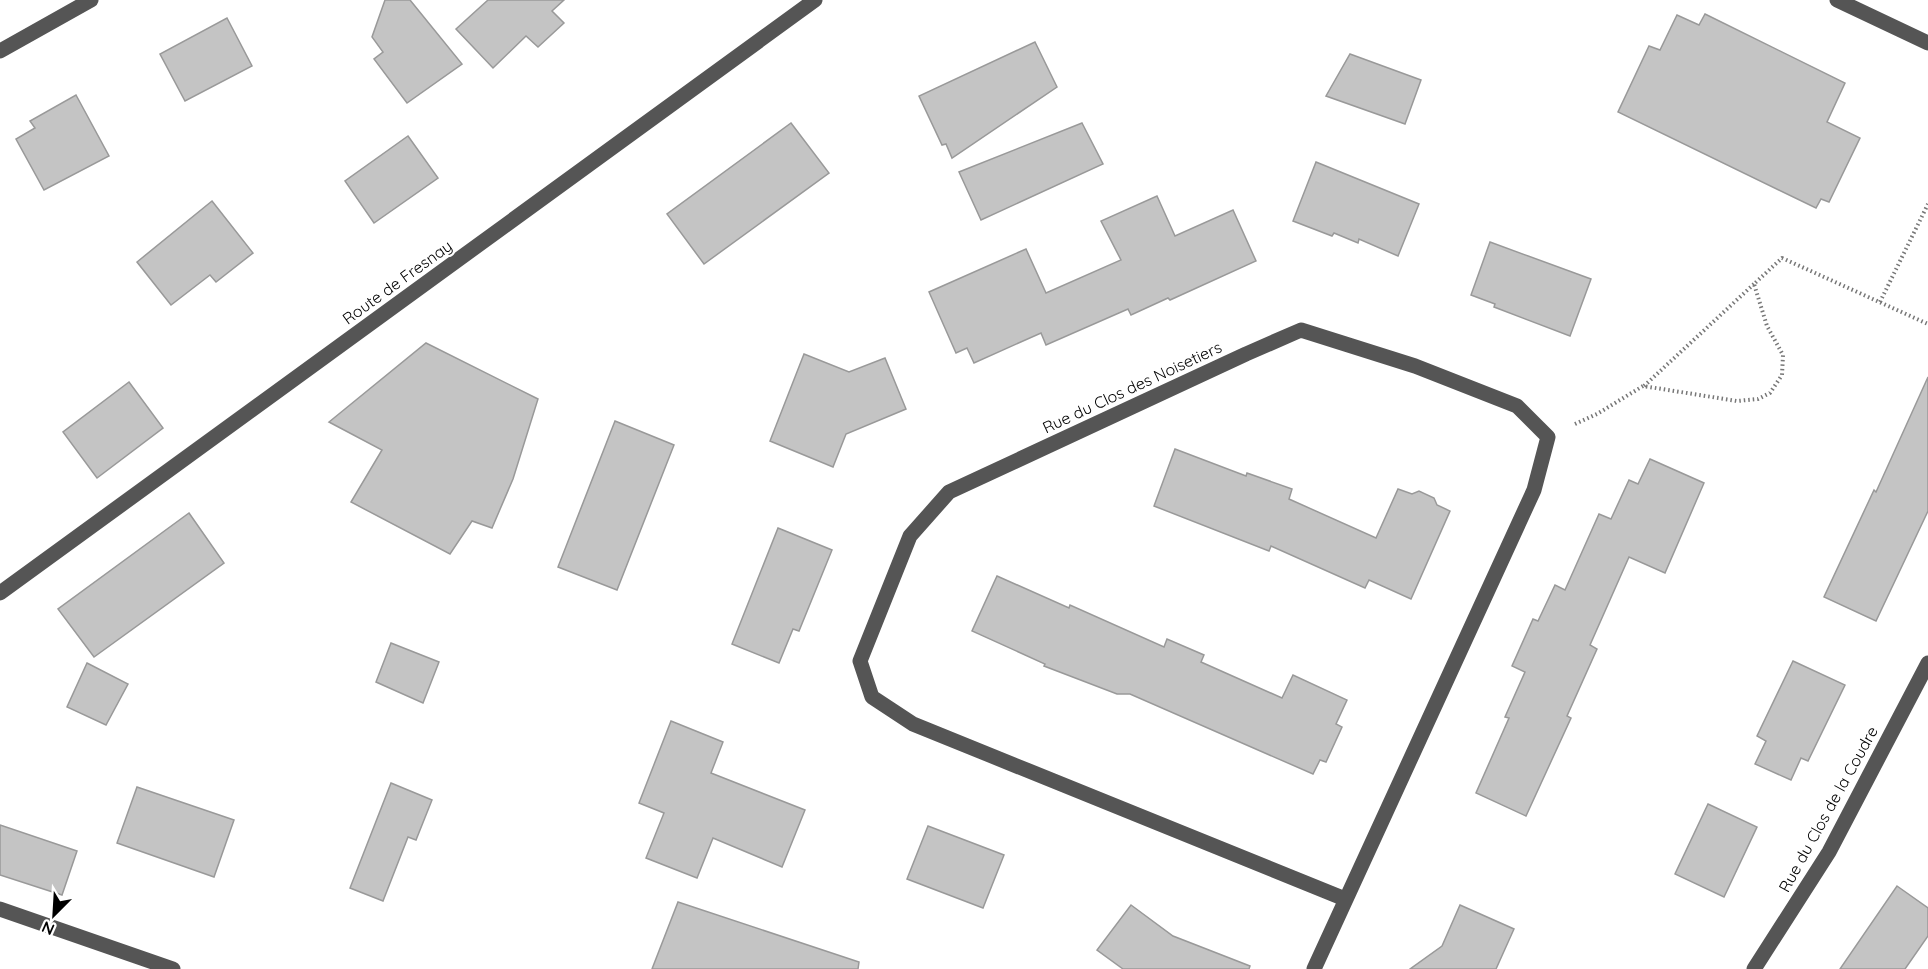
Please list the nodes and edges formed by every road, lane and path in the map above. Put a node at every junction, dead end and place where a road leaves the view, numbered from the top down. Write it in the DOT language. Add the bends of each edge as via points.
graph roads {
  1 [pos="91,0"];
  2 [pos="815,0"];
  3 [pos="1837,0"];
  4 [pos="1928,43"];
  5 [pos="0,51"];
  6 [pos="1928,204"];
  7 [pos="1754,284"];
  8 [pos="1880,302"];
  9 [pos="1928,324"];
  10 [pos="1643,386"];
  11 [pos="1548,437"];
  12 [pos="0,594"];
  13 [pos="1928,663"];
  14 [pos="1345,899"];
  15 [pos="0,909"];
  16 [pos="173,969"];
  17 [pos="1314,969"];
  18 [pos="1754,969"];
  1 -- 5 [label="street"];
  2 -- 12 [label="street, Route de Fresnay"];
  3 -- 4 [label="street"];
  6 -- 8 [label="path"];
  7 -- 8 [label="path" via="1782,258"];
  7 -- 10 [label="path"];
  7 -- 10 [label="path" via="1767,326 1783,355 1782,375 1770,393 1758,399 1737,401"];
  8 -- 9 [label="path"];
  10 -- 11 [label="path"];
  11 -- 14 [label="street" via="1534,490"];
  11 -- 14 [label="street, Rue du Clos des Noisetiers" via="1517,406 1415,366 1301,330 949,492 910,536 860,661 872,697 913,724"];
  13 -- 18 [label="street, Rue du Clos de la Coudre" via="1828,852"];
  14 -- 17 [label="street"];
  15 -- 16 [label="street"];
}
